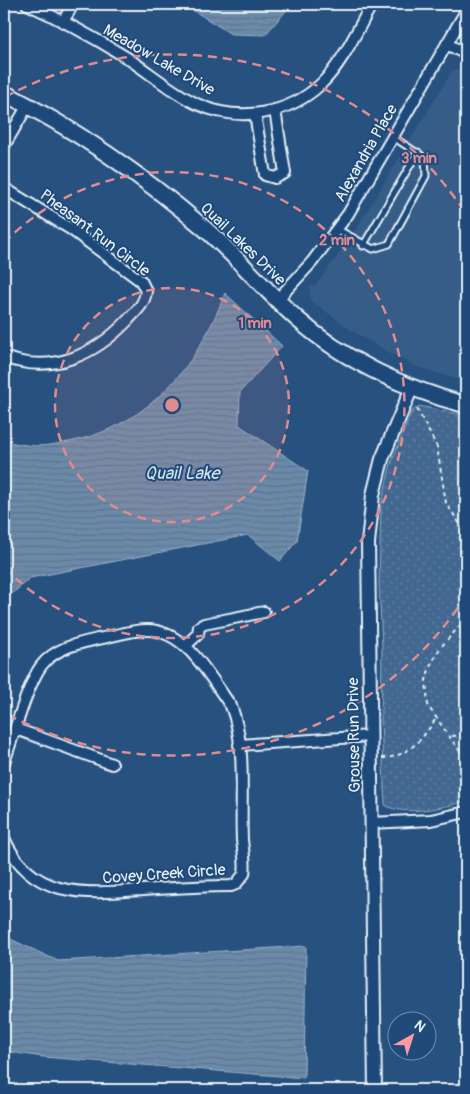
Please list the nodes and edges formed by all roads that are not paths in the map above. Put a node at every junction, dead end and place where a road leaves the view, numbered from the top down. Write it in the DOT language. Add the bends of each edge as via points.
graph roads {
  1 [pos="26,4"];
  2 [pos="72,4"];
  3 [pos="372,4"];
  4 [pos="466,11"];
  5 [pos="63,22"];
  6 [pos="463,23"];
  7 [pos="448,44"];
  8 [pos="466,54"];
  9 [pos="4,93"];
  10 [pos="28,105"];
  11 [pos="275,110"];
  12 [pos="255,114"];
  13 [pos="393,137"];
  14 [pos="4,146"];
  15 [pos="418,152"];
  16 [pos="4,188"];
  17 [pos="337,229"];
  18 [pos="363,246"];
  19 [pos="277,300"];
  20 [pos="4,357"];
  21 [pos="412,387"];
  22 [pos="466,405"];
  23 [pos="264,612"];
  24 [pos="185,646"];
  25 [pos="16,728"];
  26 [pos="370,736"];
  27 [pos="239,745"];
  28 [pos="4,762"];
  29 [pos="112,764"];
  30 [pos="466,812"];
  31 [pos="371,822"];
  32 [pos="4,838"];
  33 [pos="375,1090"];
  1 -- 5 [label="street, Meadow Lake Drive"];
  2 -- 5 [label="street"];
  3 -- 11 [label="street, Meadow Lake Drive" via="329,75 311,92"];
  4 -- 6 [label="street, Alexandria Place"];
  5 -- 12 [label="street, Meadow Lake Drive" via="124,56 196,104 227,112"];
  6 -- 7 [label="street, Alexandria Place"];
  7 -- 8 [label="street"];
  7 -- 13 [label="street, Alexandria Place"];
  9 -- 10 [label="main road, Quail Lakes Drive"];
  10 -- 14 [label="street"];
  10 -- 19 [label="main road, Quail Lakes Drive" via="84,137 158,190 206,230"];
  11 -- 12 [label="street, Meadow Lake Drive"];
  11 -- 12 [label="street" via="285,173 276,178 265,175"];
  13 -- 15 [label="lane"];
  13 -- 17 [label="street, Alexandria Place"];
  15 -- 18 [label="lane"];
  15 -- 18 [label="lane" via="425,158 426,176 389,244 373,249"];
  16 -- 20 [label="street, Pheasant Run Circle" via="72,230 141,281 146,292 143,303 112,336 84,355 48,364"];
  17 -- 18 [label="lane"];
  17 -- 19 [label="street, Alexandria Place"];
  19 -- 21 [label="main road, Quail Lakes Drive" via="303,324 347,355"];
  21 -- 22 [label="main road, Quail Lakes Drive"];
  21 -- 26 [label="street, Grouse Run Drive" via="382,459 370,519 367,557"];
  23 -- 24 [label="street" via="204,624"];
  24 -- 25 [label="street, Covey Creek Circle" via="163,632 146,630 64,648 48,658 37,672"];
  24 -- 27 [label="street, Covey Creek Circle" via="231,706"];
  25 -- 28 [label="street, Covey Creek Circle"];
  25 -- 29 [label="street"];
  26 -- 27 [label="street"];
  26 -- 31 [label="street, Grouse Run Drive"];
  27 -- 32 [label="street, Covey Creek Circle" via="245,869 236,884 71,892 30,873"];
  30 -- 31 [label="street" via="431,820"];
  31 -- 33 [label="street, Grouse Run Drive"];
}
